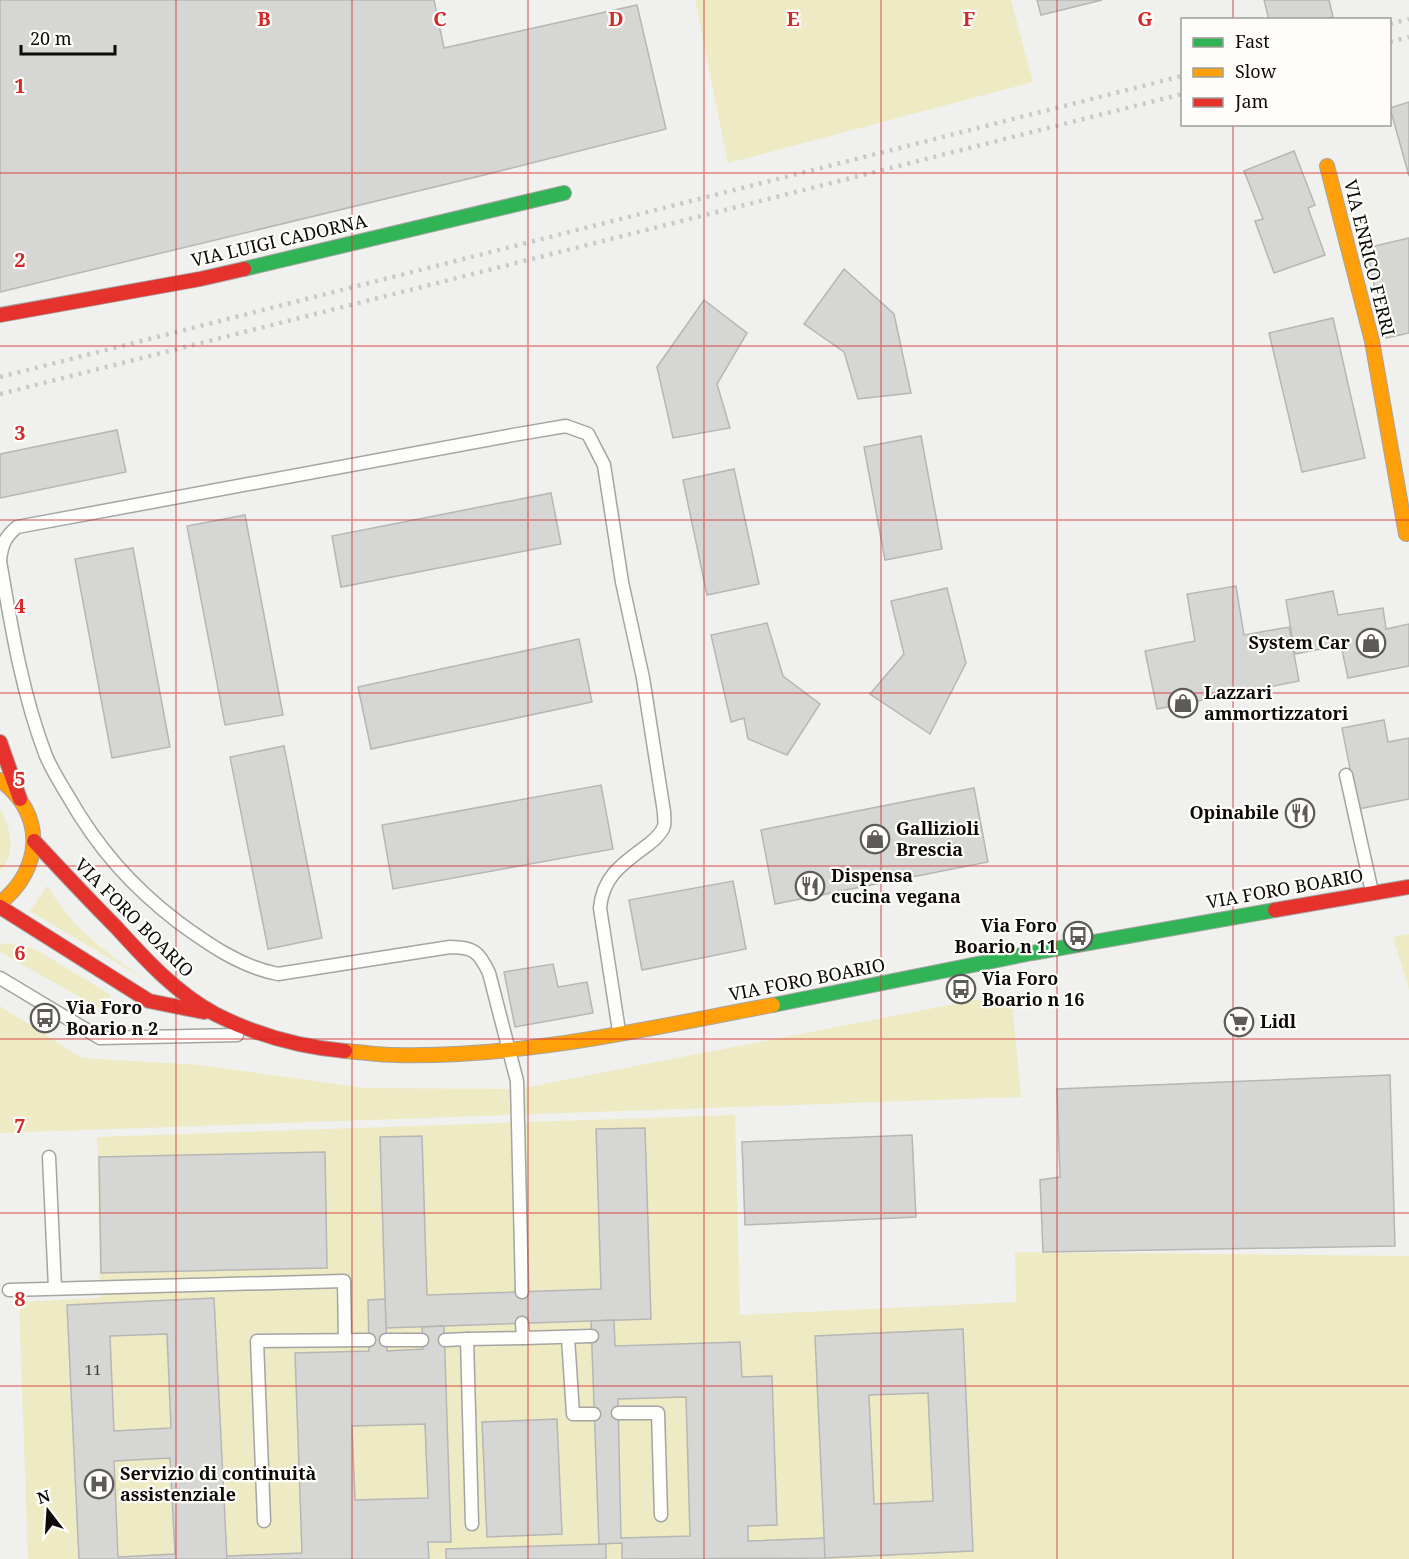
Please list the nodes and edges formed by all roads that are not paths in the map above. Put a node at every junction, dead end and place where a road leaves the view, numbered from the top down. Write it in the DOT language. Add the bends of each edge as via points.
graph roads {
  1 [pos="1327,166"];
  2 [pos="564,193"];
  3 [pos="0,315"];
  4 [pos="1409,533"];
  5 [pos="0,561"];
  6 [pos="0,742"];
  7 [pos="1346,775"];
  8 [pos="0,780"];
  9 [pos="20,799"];
  10 [pos="34,841"];
  11 [pos="1409,886"];
  12 [pos="1372,892"];
  13 [pos="0,905"];
  14 [pos="0,978"];
  15 [pos="213,1013"];
  16 [pos="619,1033"];
  17 [pos="258,1034"];
  18 [pos="510,1049"];
  19 [pos="48,1157"];
  20 [pos="55,1287"];
  21 [pos="9,1290"];
  22 [pos="522,1292"];
  23 [pos="522,1323"];
  24 [pos="592,1336"];
  25 [pos="568,1337"];
  26 [pos="523,1338"];
  27 [pos="467,1339"];
  28 [pos="345,1340"];
  29 [pos="369,1340"];
  30 [pos="386,1340"];
  31 [pos="422,1340"];
  32 [pos="445,1340"];
  33 [pos="618,1413"];
  34 [pos="594,1414"];
  35 [pos="661,1515"];
  36 [pos="264,1521"];
  37 [pos="472,1524"];
  1 -- 4 [label="main road, VIA ENRICO FERRI" via="1372,341 1406,534"];
  2 -- 3 [label="main road, VIA LUIGI CADORNA" via="200,279"];
  5 -- 16 [label="lane" via="6,536 17,527 566,426 588,434 604,465 664,812 664,827 654,840 620,866 601,894"];
  5 -- 18 [label="lane" via="28,696 46,757 87,830 118,869 153,903 203,941 261,971 278,974 450,947 476,951 489,973"];
  6 -- 9 [label="main road"];
  7 -- 12 [label="lane"];
  8 -- 9 [label="main road"];
  9 -- 10 [label="main road" via="33,826"];
  10 -- 13 [label="main road" via="24,878"];
  10 -- 15 [label="main road, VIA FORO BOARIO" via="154,968"];
  11 -- 12 [label="main road, VIA FORO BOARIO"];
  12 -- 16 [label="main road, VIA FORO BOARIO" via="1032,952"];
  13 -- 15 [label="main road, VIA FORO BOARIO" via="149,1001"];
  14 -- 17 [label="lane" via="100,1038"];
  15 -- 17 [label="main road, VIA FORO BOARIO"];
  16 -- 18 [label="main road, VIA FORO BOARIO"];
  17 -- 18 [label="main road, VIA FORO BOARIO" via="312,1048 395,1055"];
  18 -- 22 [label="lane" via="517,1081"];
  19 -- 20 [label="lane"];
  20 -- 21 [label="lane"];
  20 -- 28 [label="lane" via="344,1281"];
  23 -- 26 [label="lane"];
  24 -- 25 [label="lane"];
  25 -- 26 [label="lane"];
  25 -- 34 [label="lane" via="573,1414"];
  26 -- 27 [label="lane"];
  27 -- 32 [label="lane"];
  27 -- 37 [label="lane"];
  28 -- 29 [label="lane"];
  28 -- 36 [label="lane" via="257,1341"];
  30 -- 31 [label="lane"];
  33 -- 35 [label="lane" via="658,1413"];
}
